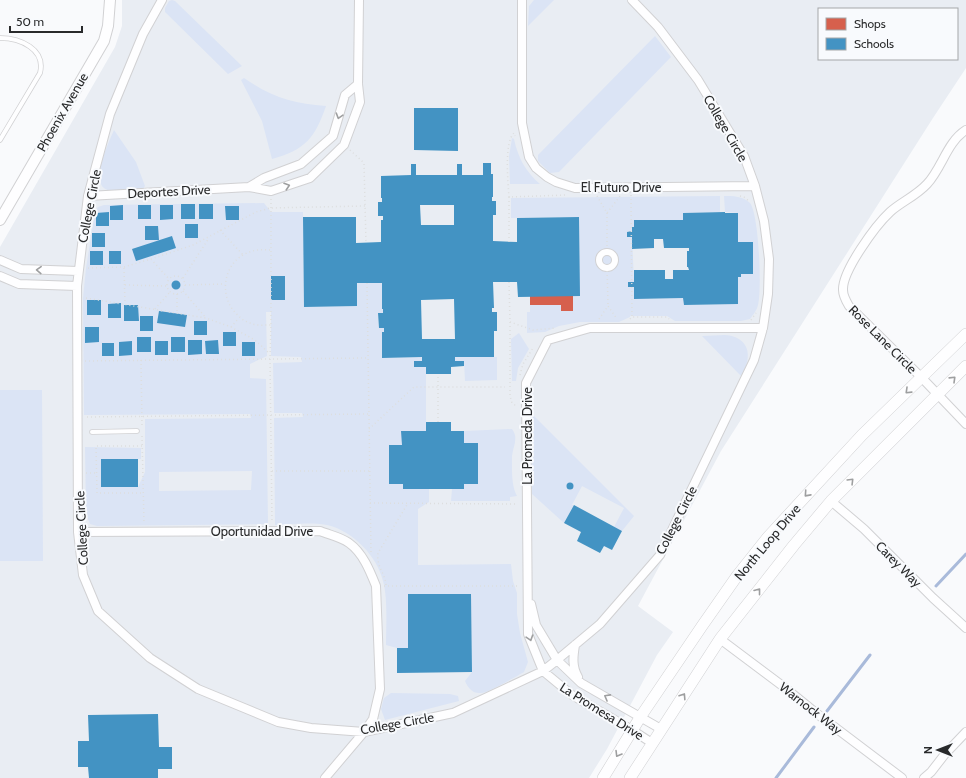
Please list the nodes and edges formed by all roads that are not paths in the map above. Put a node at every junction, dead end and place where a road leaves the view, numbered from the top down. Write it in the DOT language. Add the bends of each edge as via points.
graph roads {
  1 [pos="110,0"];
  2 [pos="162,0"];
  3 [pos="359,0"];
  4 [pos="529,0"];
  5 [pos="632,0"];
  6 [pos="522,3"];
  7 [pos="0,38"];
  8 [pos="358,84"];
  9 [pos="966,130"];
  10 [pos="0,140"];
  11 [pos="755,186"];
  12 [pos="249,187"];
  13 [pos="88,196"];
  14 [pos="0,220"];
  15 [pos="607,252"];
  16 [pos="0,260"];
  17 [pos="78,271"];
  18 [pos="0,276"];
  19 [pos="77,286"];
  20 [pos="763,328"];
  21 [pos="966,334"];
  22 [pos="966,366"];
  23 [pos="922,378"];
  24 [pos="937,394"];
  25 [pos="966,424"];
  26 [pos="137,431"];
  27 [pos="92,432"];
  28 [pos="832,500"];
  29 [pos="78,532"];
  30 [pos="527,586"];
  31 [pos="966,628"];
  32 [pos="720,639"];
  33 [pos="575,646"];
  34 [pos="557,660"];
  35 [pos="543,671"];
  36 [pos="581,683"];
  37 [pos="641,716"];
  38 [pos="662,729"];
  39 [pos="632,730"];
  40 [pos="364,732"];
  41 [pos="966,732"];
  42 [pos="652,743"];
  43 [pos="325,778"];
  44 [pos="603,778"];
  45 [pos="630,778"];
  46 [pos="902,778"];
  47 [pos="924,778"];
  1 -- 14 [label="street, Phoenix Avenue" via="104,41"];
  2 -- 13 [label="street, College Circle" via="143,34 110,114"];
  3 -- 8 [label="street, Deportes Drive"];
  4 -- 6 [label="street, El Futuro Drive"];
  5 -- 11 [label="street, College Circle" via="658,27 698,80 744,156"];
  6 -- 11 [label="street, El Futuro Drive" via="522,123 529,157 536,168 547,177 575,188"];
  7 -- 10 [label="lane" via="25,44 39,55 42,65 40,73"];
  8 -- 12 [label="street, Deportes Drive, one-way" via="345,95 333,136 301,164 264,178"];
  12 -- 8 [label="street, Deportes Drive, one-way" via="271,191 310,178 344,145 360,102"];
  9 -- 23 [label="street, Rose Lane Circle" via="955,141 937,172 926,185 899,204 877,226 855,259 843,284 849,306"];
  11 -- 20 [label="street, College Circle" via="764,222 769,259 768,294"];
  12 -- 13 [label="street, Deportes Drive"];
  13 -- 17 [label="street, College Circle"];
  15 -- 15 [label="street" via="600,259 601,264 608,267 613,265 615,260 613,255"];
  17 -- 16 [label="street, one-way" via="21,269"];
  17 -- 19 [label="street, College Circle"];
  18 -- 19 [label="street" via="19,284"];
  19 -- 29 [label="street, College Circle"];
  20 -- 30 [label="street, La Promeda Drive" via="590,328 548,340 526,383"];
  20 -- 33 [label="street, College Circle" via="754,360 660,555 600,624"];
  21 -- 23 [label="main road, North Loop Drive"];
  24 -- 22 [label="main road, North Loop Drive, one-way"];
  23 -- 24 [label="street, Rose Lane Circle"];
  23 -- 37 [label="main road, North Loop Drive, one-way" via="862,435 768,537 728,589"];
  24 -- 25 [label="street, Rose Lane Circle"];
  28 -- 24 [label="main road, North Loop Drive, one-way"];
  26 -- 27 [label="lane"];
  28 -- 31 [label="street, Carey Way"];
  32 -- 28 [label="main road, North Loop Drive, one-way"];
  29 -- 40 [label="street, College Circle" via="84,575 98,611 150,658 198,689 278,722 311,728"];
  29 -- 40 [label="street, Oportunidad Drive" via="320,531 351,544 362,557 376,586 380,689 373,719"];
  30 -- 34 [label="street, La Promesa Drive" via="536,625"];
  30 -- 35 [label="street, La Promesa Drive, one-way" via="528,634"];
  38 -- 32 [label="main road, North Loop Drive, one-way"];
  32 -- 46 [label="street, Warnock Way"];
  33 -- 34 [label="street, College Circle"];
  33 -- 36 [label="street, La Promesa Drive" via="574,670"];
  34 -- 35 [label="street, College Circle"];
  34 -- 36 [label="street, La Promesa Drive"];
  35 -- 39 [label="street, La Promesa Drive" via="572,695"];
  35 -- 40 [label="street, College Circle" via="453,713"];
  37 -- 36 [label="street, La Promesa Drive, one-way"];
  37 -- 38 [label="street, La Promesa Drive"];
  37 -- 39 [label="main road, North Loop Drive"];
  38 -- 42 [label="main road, North Loop Drive"];
  39 -- 42 [label="street, La Promesa Drive"];
  39 -- 44 [label="main road, North Loop Drive, one-way"];
  40 -- 43 [label="street, Oportunidad Drive"];
  41 -- 47 [label="street"];
  42 -- 45 [label="main road, North Loop Drive"];
}
